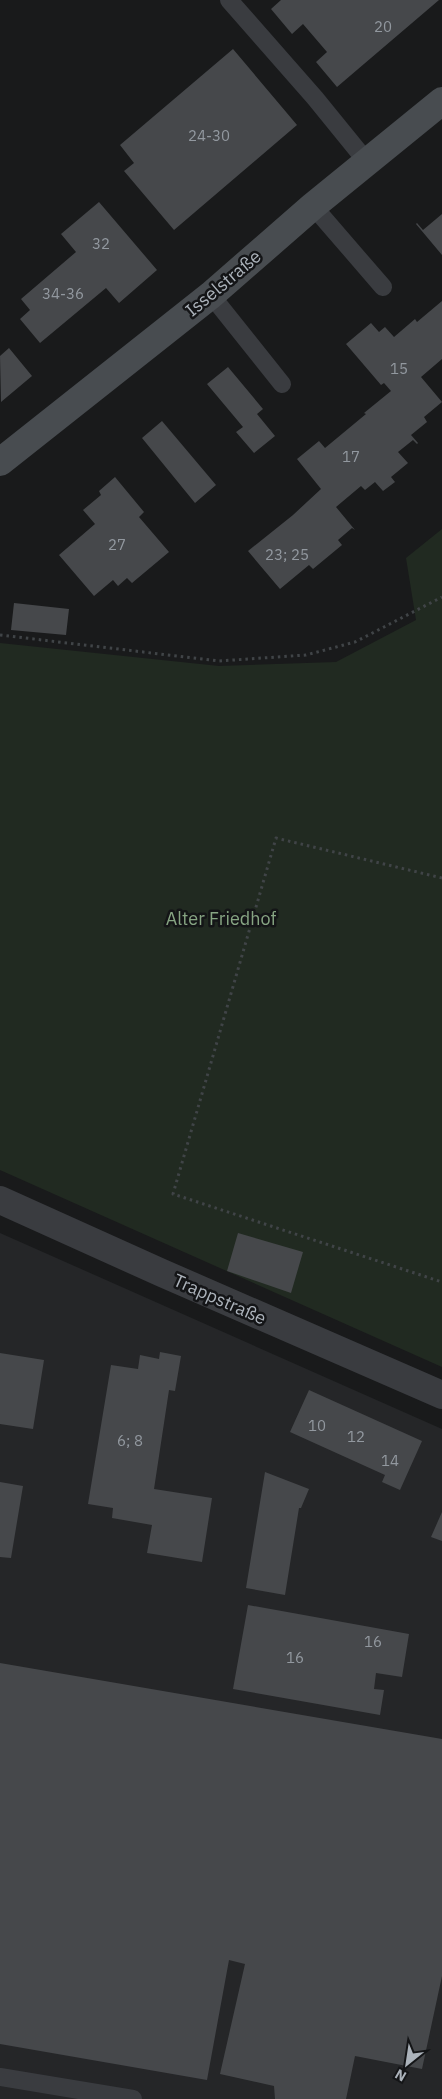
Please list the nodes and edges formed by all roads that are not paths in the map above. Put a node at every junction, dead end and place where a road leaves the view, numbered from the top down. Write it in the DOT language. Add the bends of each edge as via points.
graph roads {
  1 [pos="229,0"];
  2 [pos="442,101"];
  3 [pos="367,162"];
  4 [pos="313,206"];
  5 [pos="383,287"];
  6 [pos="211,295"];
  7 [pos="282,384"];
  8 [pos="0,462"];
  9 [pos="0,1200"];
  10 [pos="442,1395"];
  11 [pos="0,2077"];
  12 [pos="133,2099"];
  1 -- 3 [label="lane"];
  2 -- 3 [label="main road, Isselstraße"];
  3 -- 4 [label="main road, Isselstraße"];
  4 -- 5 [label="lane"];
  4 -- 6 [label="main road, Isselstraße"];
  6 -- 7 [label="lane"];
  6 -- 8 [label="main road, Isselstraße"];
  9 -- 10 [label="street, Trappstraße"];
  11 -- 12 [label="lane"];
}
